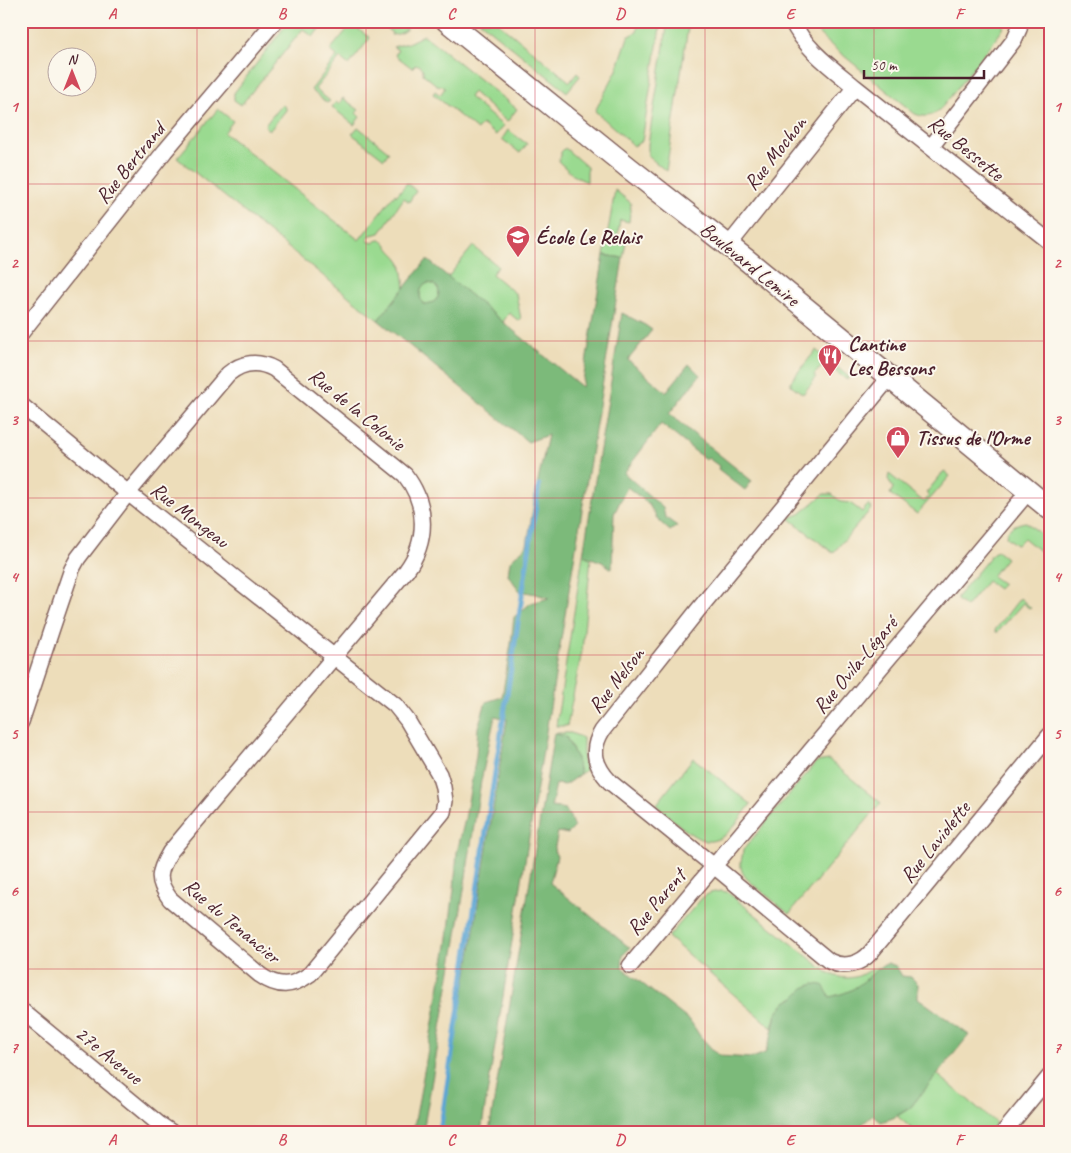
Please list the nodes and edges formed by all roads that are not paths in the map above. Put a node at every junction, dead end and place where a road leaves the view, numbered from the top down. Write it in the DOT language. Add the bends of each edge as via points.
graph roads {
  1 [pos="275,21"];
  2 [pos="447,21"];
  3 [pos="792,21"];
  4 [pos="1020,21"];
  5 [pos="855,87"];
  6 [pos="930,146"];
  7 [pos="1050,242"];
  8 [pos="728,246"];
  9 [pos="21,333"];
  10 [pos="889,378"];
  11 [pos="21,405"];
  12 [pos="1028,492"];
  13 [pos="128,493"];
  14 [pos="1050,509"];
  15 [pos="335,657"];
  16 [pos="21,722"];
  17 [pos="1050,735"];
  18 [pos="714,866"];
  19 [pos="845,965"];
  20 [pos="630,966"];
  21 [pos="21,1010"];
  22 [pos="1050,1076"];
  23 [pos="171,1132"];
  24 [pos="1004,1132"];
  1 -- 9 [label="street, Rue Bertrand" via="165,151"];
  2 -- 8 [label="main road, Boulevard Lemire"];
  3 -- 5 [label="street, Rue Bessette" via="807,44"];
  4 -- 6 [label="street" via="1014,40"];
  5 -- 6 [label="street, Rue Bessette"];
  5 -- 8 [label="street, Rue Mochon"];
  6 -- 7 [label="street, Rue Bessette"];
  8 -- 10 [label="main road, Boulevard Lemire"];
  10 -- 12 [label="main road, Boulevard Lemire"];
  10 -- 18 [label="street, Rue Nelson" via="698,610 598,739 595,756 606,778"];
  11 -- 13 [label="street, Rue Mongeau"];
  12 -- 14 [label="main road, Boulevard Lemire"];
  12 -- 18 [label="street, Rue Ovila-Légaré"];
  13 -- 15 [label="street, Rue Mongeau"];
  13 -- 15 [label="street, Rue de la Colonie" via="228,374 250,363 265,364 274,369 405,475 420,503 423,533 414,560"];
  13 -- 16 [label="street, Rue de la Colonie" via="75,562"];
  15 -- 15 [label="street, Rue du Tenancier" via="394,705 407,720 439,774 445,802 439,818 310,974 302,980 279,985 260,975 170,899 163,889 161,871 170,852"];
  17 -- 19 [label="street, Rue Laviolette" via="871,952 864,959"];
  18 -- 19 [label="street, Rue Nelson" via="829,961"];
  18 -- 20 [label="street, Rue Parent"];
  21 -- 23 [label="street, 27e Avenue"];
  22 -- 24 [label="street"];
}
